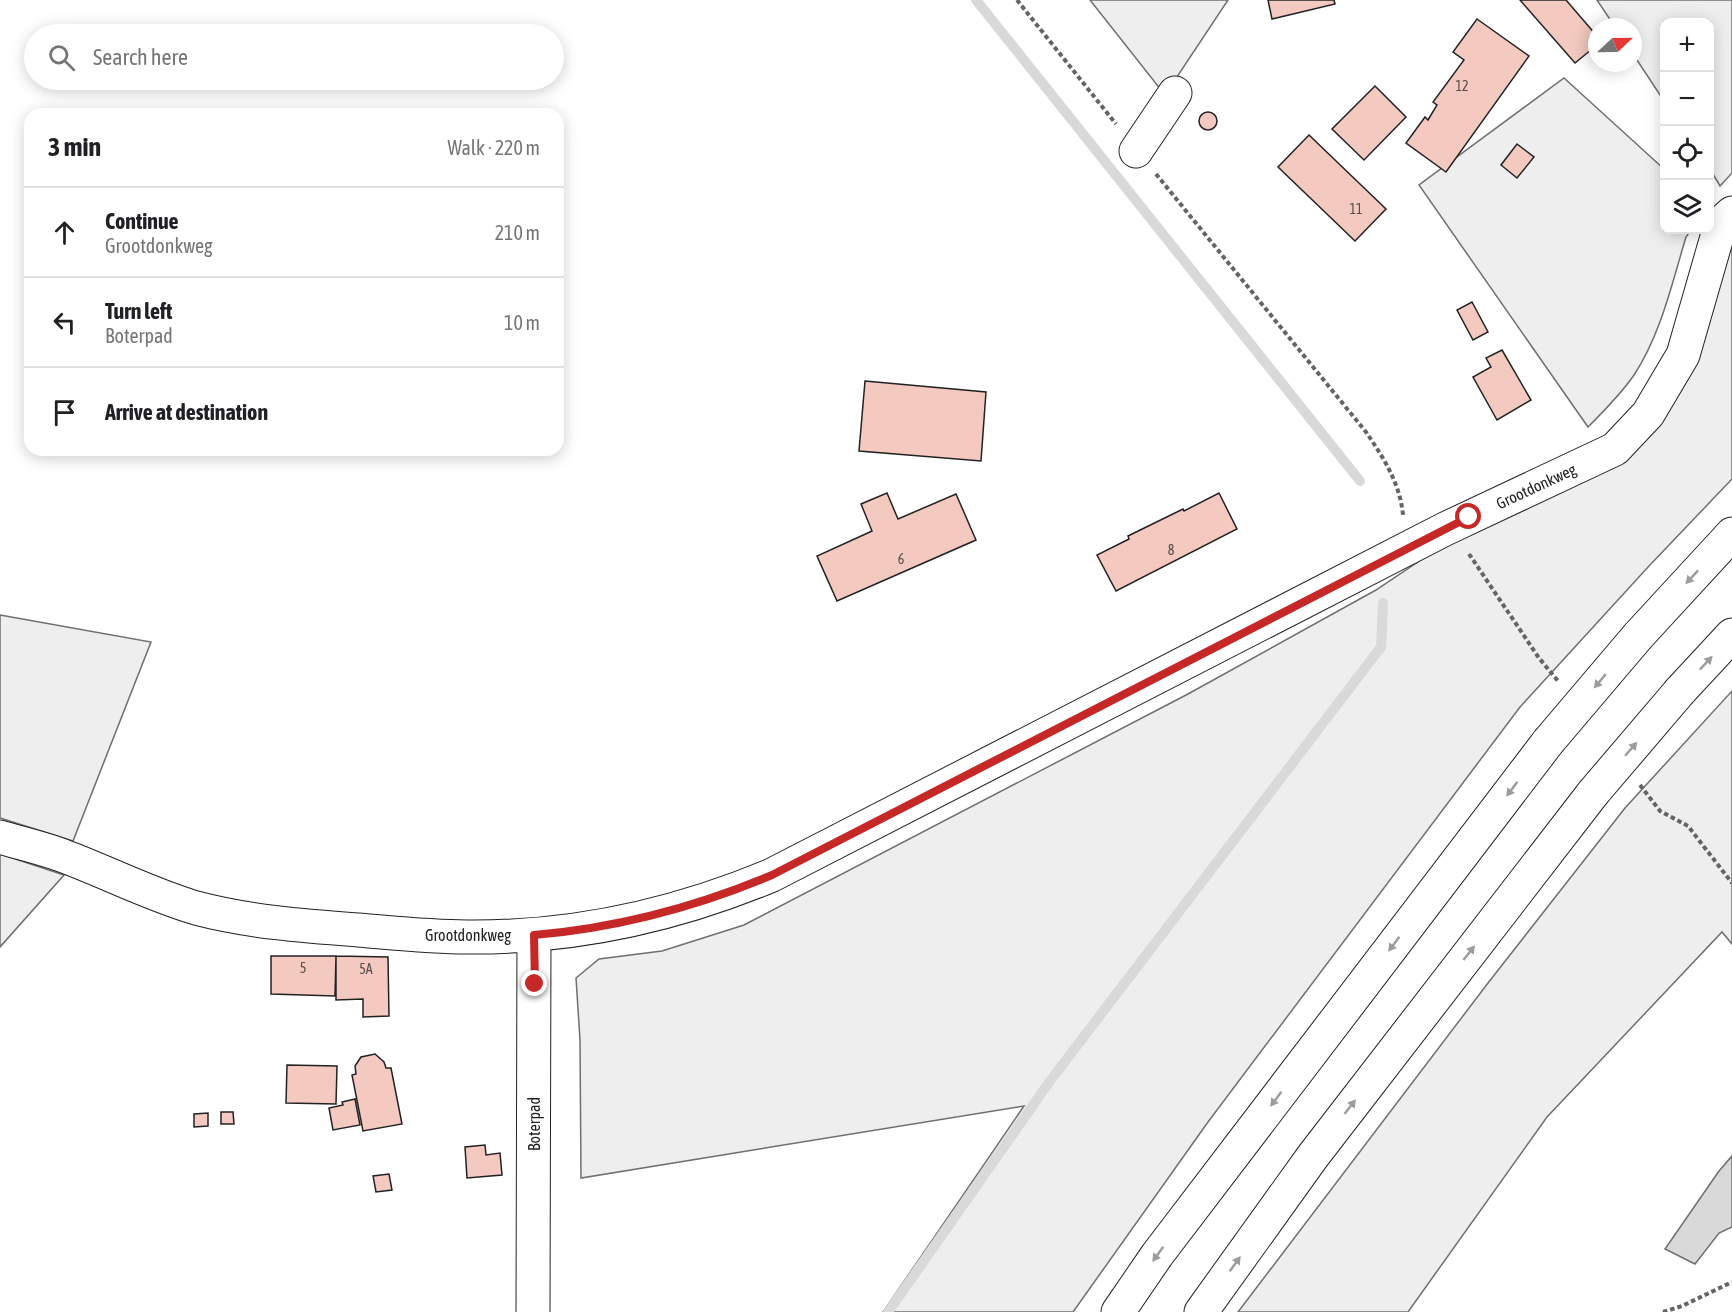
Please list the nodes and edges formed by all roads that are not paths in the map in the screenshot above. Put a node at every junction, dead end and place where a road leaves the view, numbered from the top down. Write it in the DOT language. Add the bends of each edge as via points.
graph roads {
  1 [pos="1175,93"];
  2 [pos="1136,151"];
  3 [pos="1732,213"];
  4 [pos="1732,534"];
  5 [pos="1732,635"];
  6 [pos="0,837"];
  7 [pos="534,935"];
  8 [pos="533,1312"];
  9 [pos="1118,1312"];
  10 [pos="1201,1312"];
  1 -- 2 [label="main road"];
  3 -- 7 [label="main road, Grootdonkweg" via="1721,223 1683,355 1648,414 1616,449 1445,529 772,875 639,919 576,932"];
  4 -- 9 [label="main road, one-way, bridge" via="1548,742 1164,1246"];
  10 -- 5 [label="main road, one-way, bridge" via="1313,1156 1593,794"];
  6 -- 7 [label="main road, Grootdonkweg" via="61,855 148,892 198,908 262,921 443,937"];
  7 -- 8 [label="main road, Boterpad"];
}
